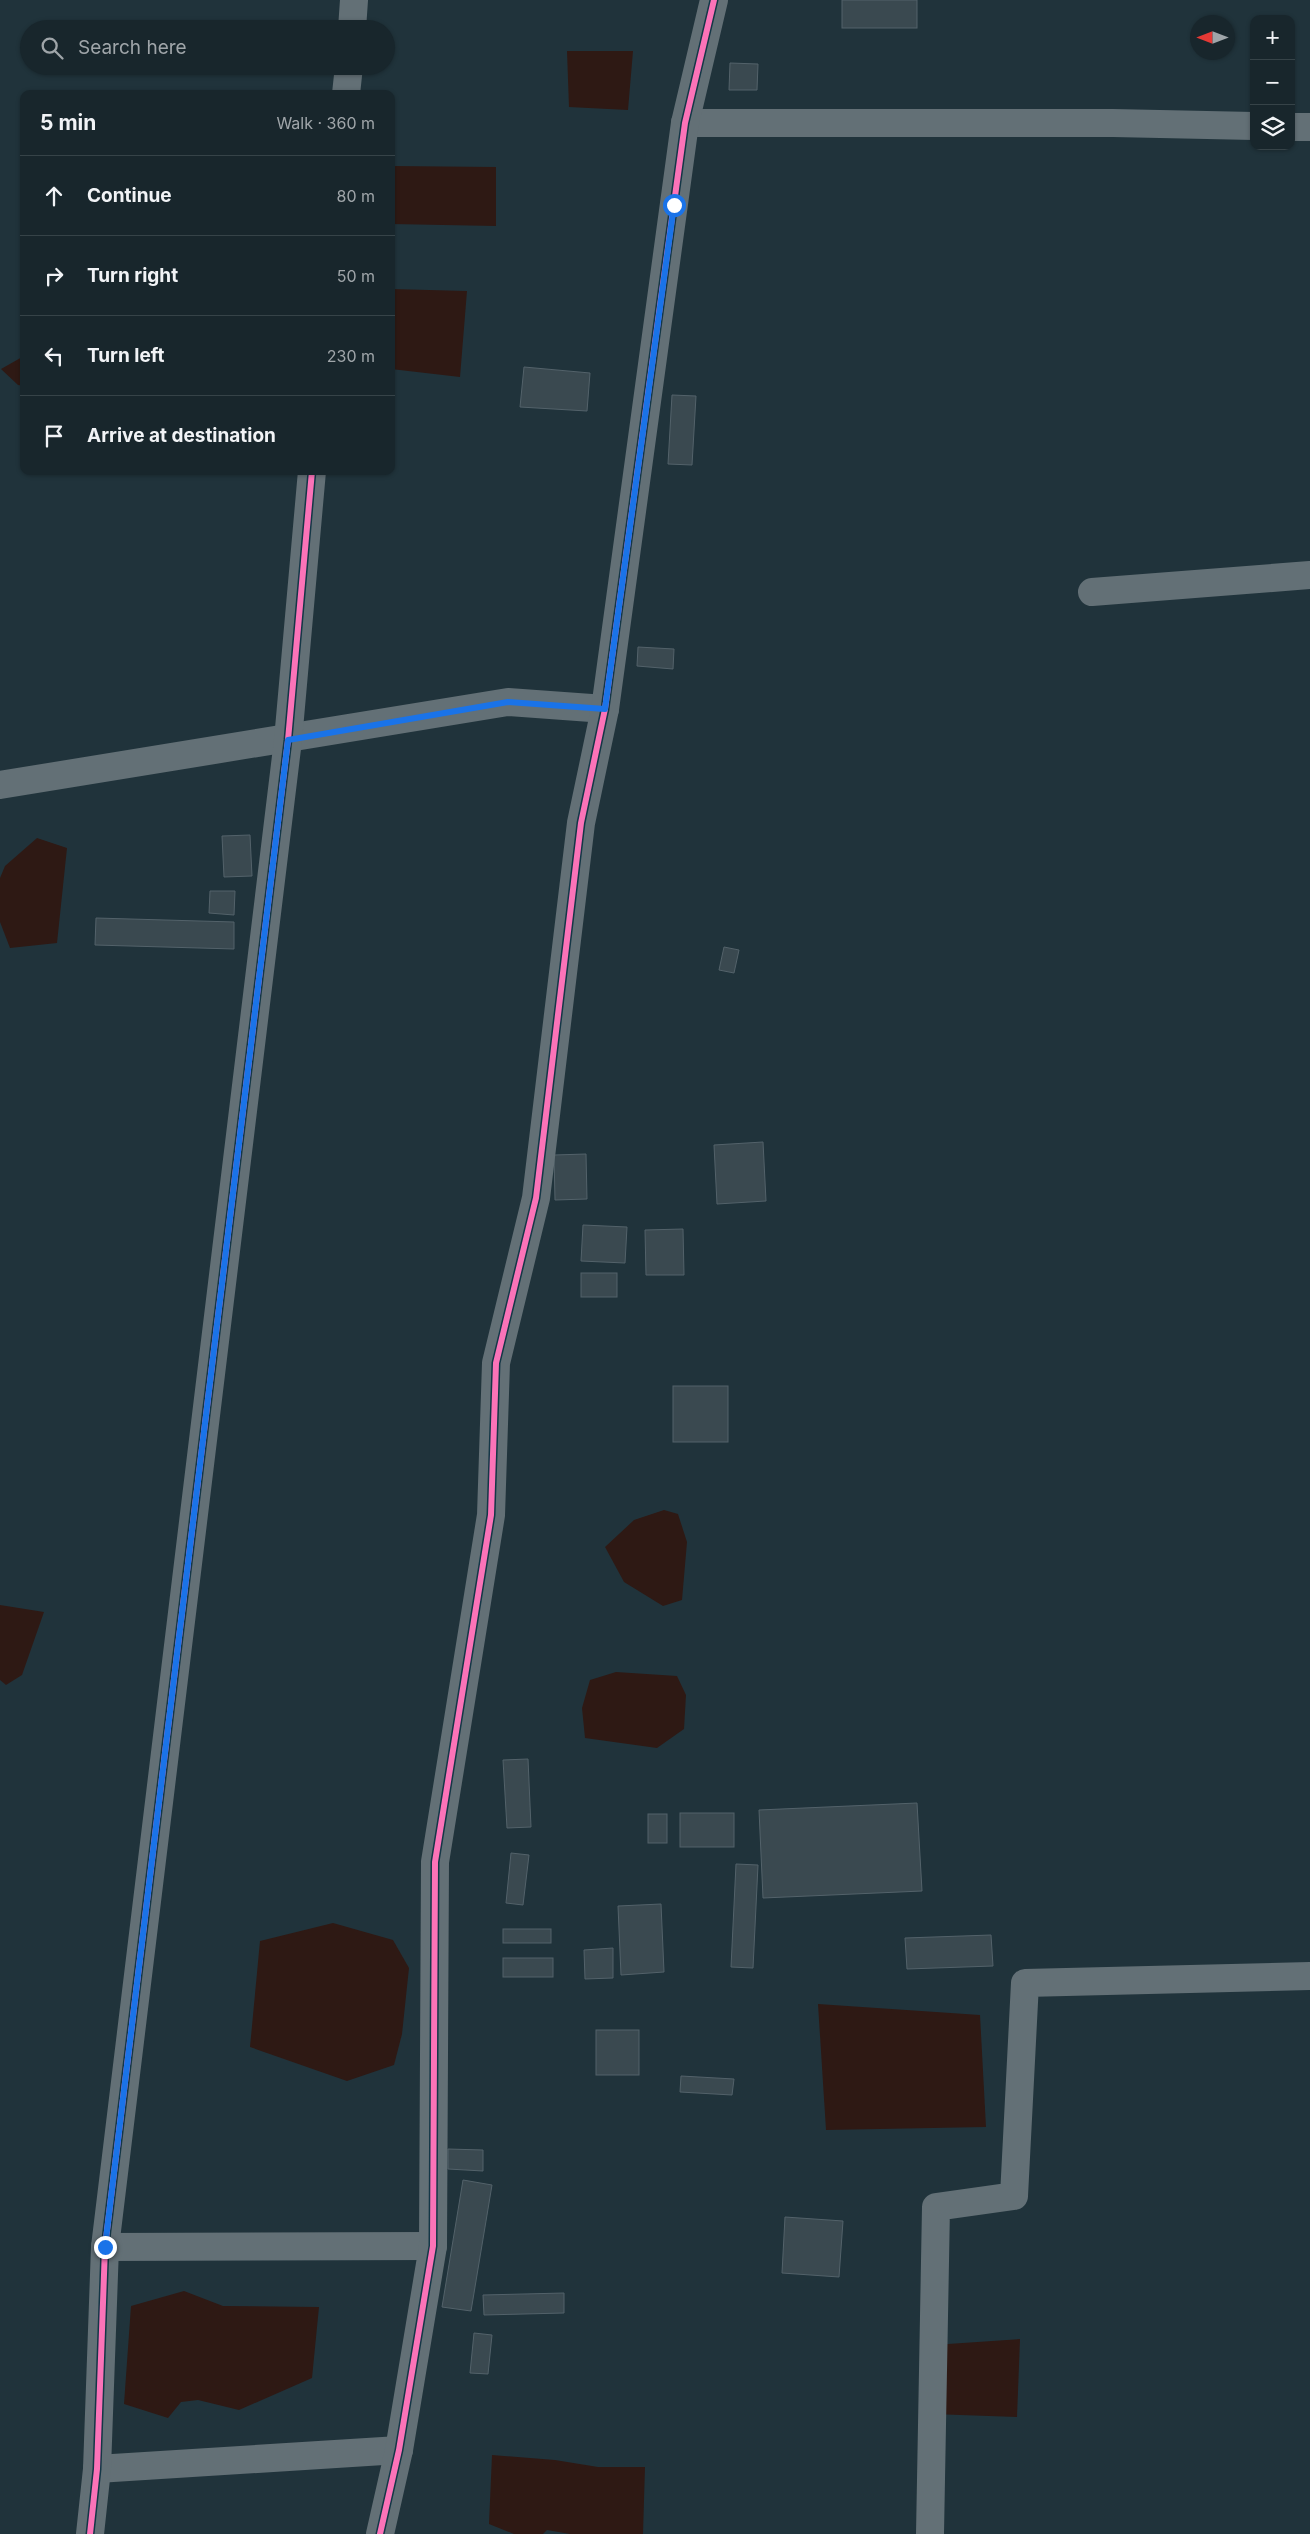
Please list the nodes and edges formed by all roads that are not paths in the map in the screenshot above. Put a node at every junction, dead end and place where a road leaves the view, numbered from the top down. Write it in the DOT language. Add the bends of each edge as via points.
graph roads {
  1 [pos="354,0"];
  2 [pos="714,0"];
  3 [pos="353,20"];
  4 [pos="347,75"];
  5 [pos="346,90"];
  6 [pos="685,123"];
  7 [pos="1250,126"];
  8 [pos="1295,127"];
  9 [pos="1310,127"];
  10 [pos="312,475"];
  11 [pos="1310,575"];
  12 [pos="1092,592"];
  13 [pos="605,709"];
  14 [pos="288,740"];
  15 [pos="0,785"];
  16 [pos="1310,1976"];
  17 [pos="433,2246"];
  18 [pos="105,2247"];
  19 [pos="399,2450"];
  20 [pos="97,2469"];
  21 [pos="90,2534"];
  22 [pos="380,2534"];
  23 [pos="930,2534"];
  1 -- 3 [label="street"];
  2 -- 6 [label="street"];
  4 -- 5 [label="street"];
  6 -- 7 [label="street"];
  6 -- 13 [label="street"];
  8 -- 9 [label="street"];
  10 -- 14 [label="street"];
  11 -- 12 [label="street"];
  13 -- 14 [label="street" via="508,702"];
  13 -- 17 [label="street" via="581,823 536,1198 496,1364 491,1515 435,1862"];
  14 -- 15 [label="street"];
  14 -- 18 [label="street"];
  16 -- 23 [label="street" via="1025,1983 1014,2196 936,2207"];
  17 -- 18 [label="street"];
  17 -- 19 [label="street"];
  18 -- 20 [label="street"];
  19 -- 20 [label="street"];
  19 -- 22 [label="street"];
  20 -- 21 [label="street"];
}
